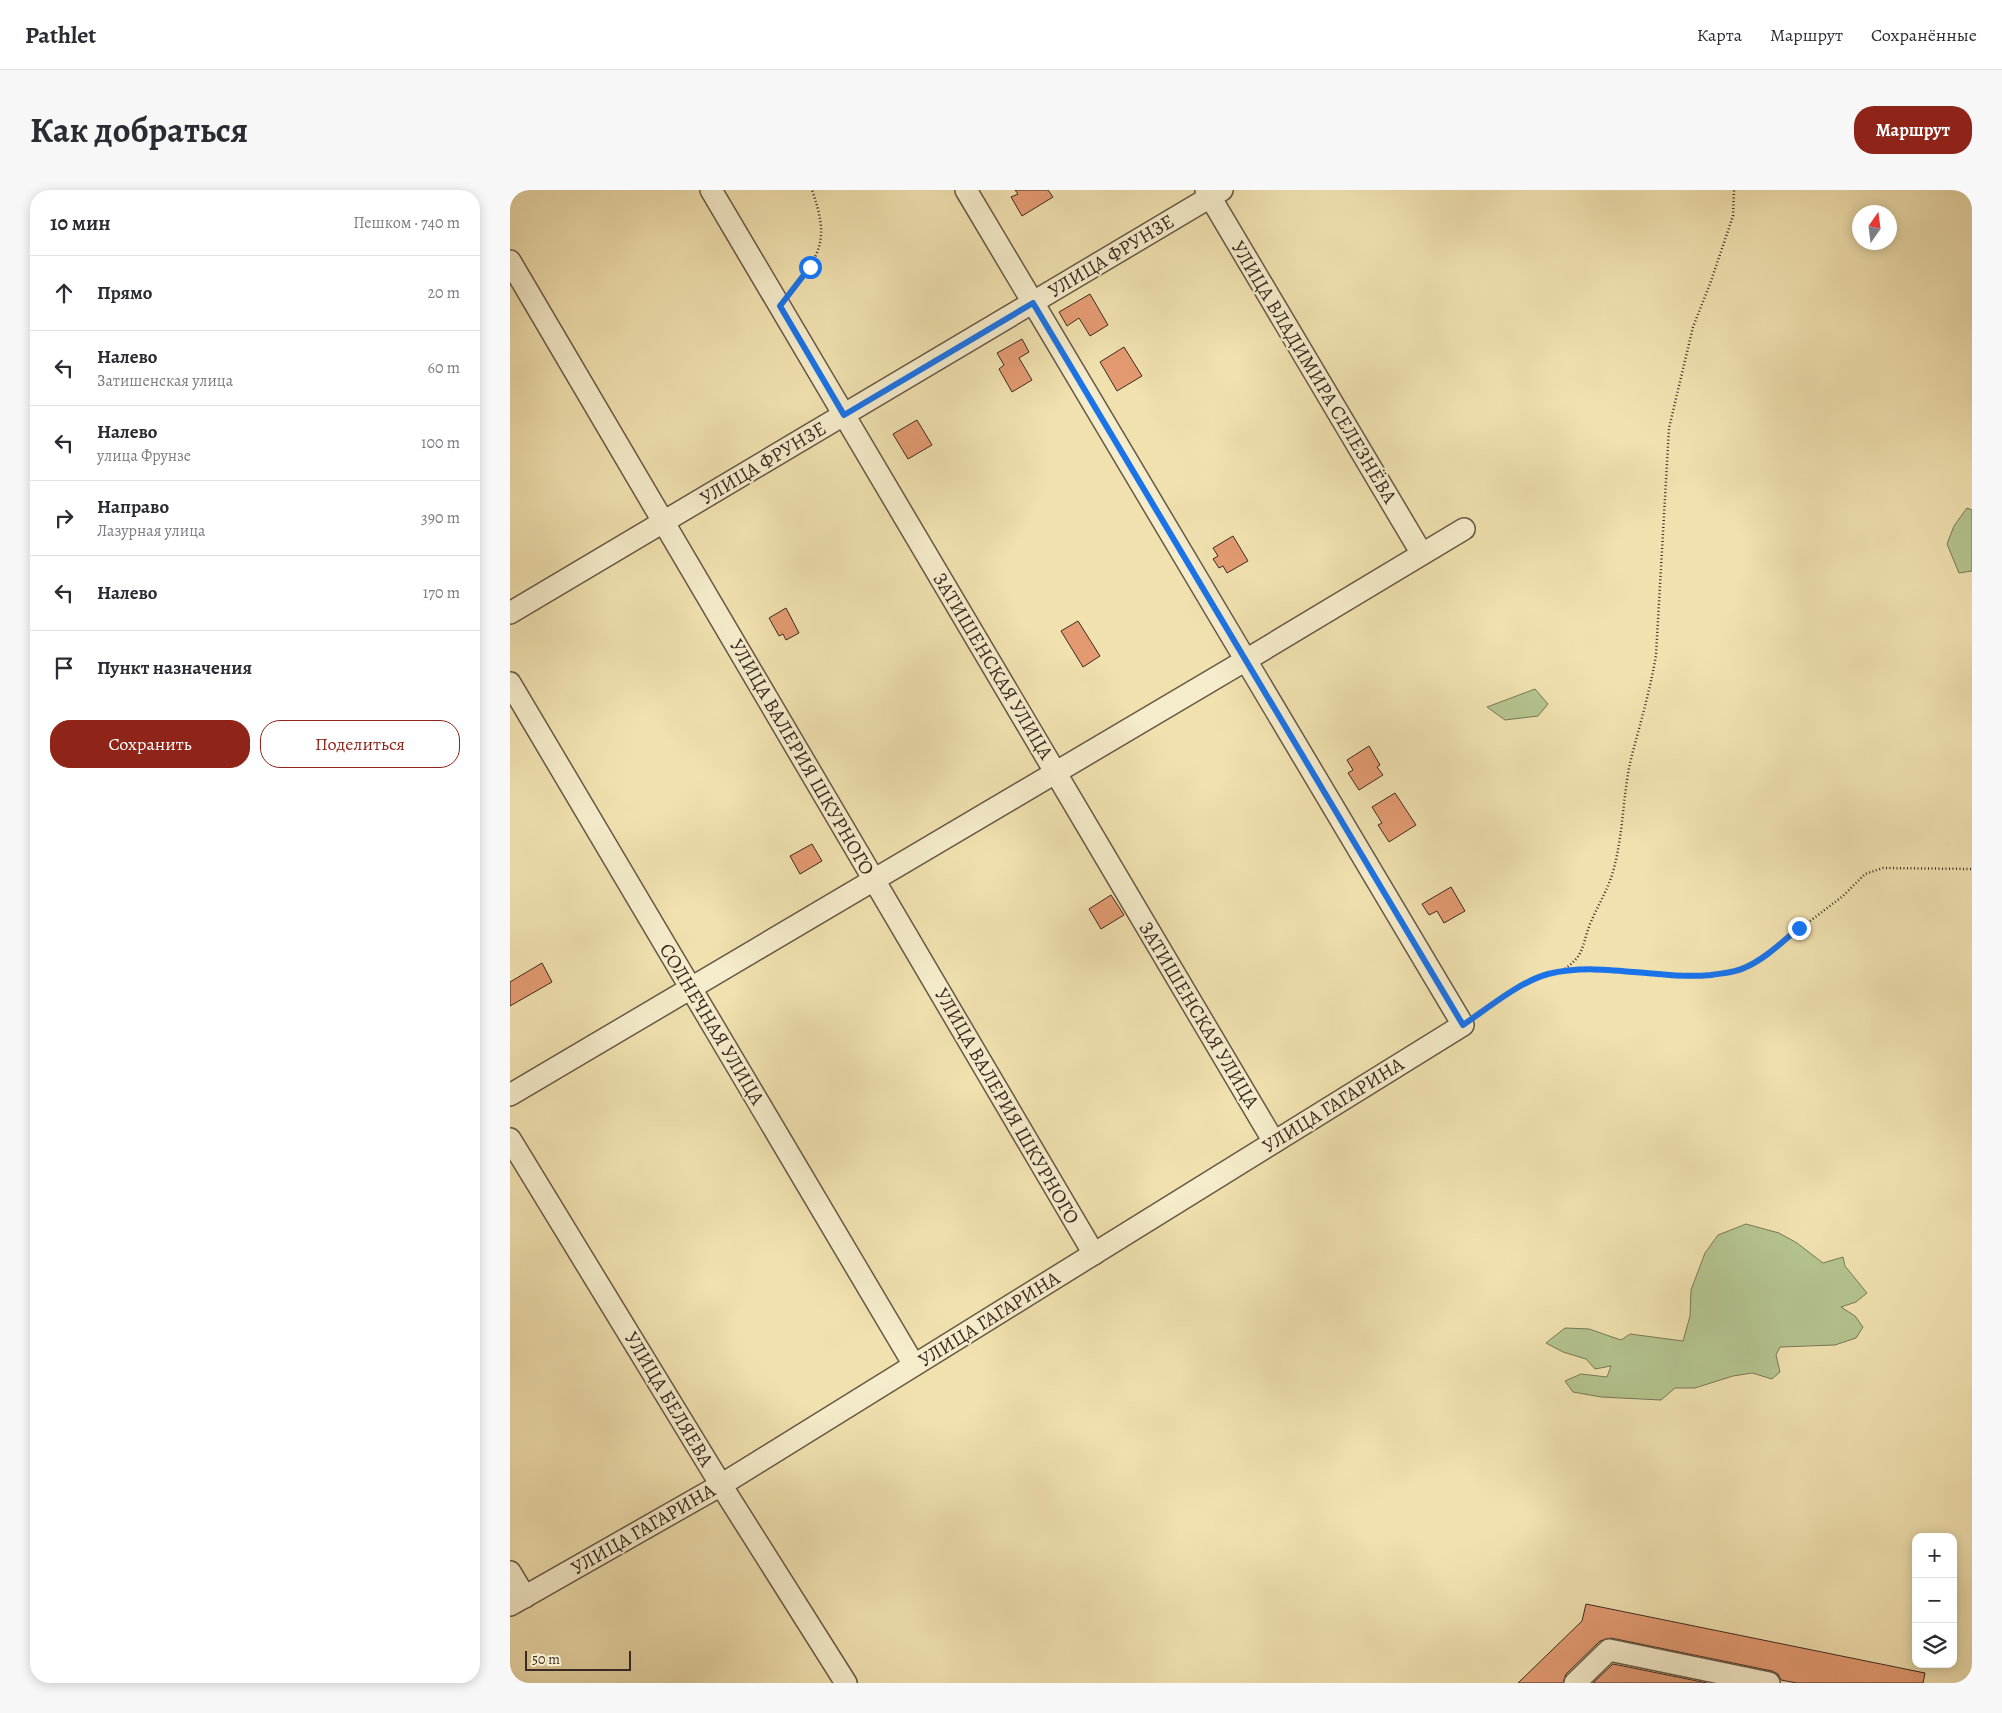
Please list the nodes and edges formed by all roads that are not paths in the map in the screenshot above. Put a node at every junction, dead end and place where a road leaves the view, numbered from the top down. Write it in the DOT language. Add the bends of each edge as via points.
graph roads {
  1 [pos="711,190"];
  2 [pos="966,190"];
  3 [pos="1213,192"];
  4 [pos="510,261"];
  5 [pos="1033,303"];
  6 [pos="844,415"];
  7 [pos="664,522"];
  8 [pos="1464,529"];
  9 [pos="1422,554"];
  10 [pos="510,613"];
  11 [pos="1246,660"];
  12 [pos="510,683"];
  13 [pos="1056,773"];
  14 [pos="874,880"];
  15 [pos="691,988"];
  16 [pos="510,1095"];
  17 [pos="510,1139"];
  18 [pos="1274,1142"];
  19 [pos="1094,1254"];
  20 [pos="914,1365"];
  21 [pos="721,1485"];
  22 [pos="510,1572"];
  23 [pos="518,1601"];
  24 [pos="846,1683"];
  25 [pos="1575,1683"];
  26 [pos="1769,1683"];
  1 -- 6 [label="street, ЗАТИШЕНСКАЯ УЛИЦА"];
  2 -- 5 [label="street"];
  3 -- 5 [label="street, УЛИЦА ФРУНЗЕ"];
  3 -- 9 [label="street, УЛИЦА ВЛАДИМИРА СЕЛЕЗНЁВА"];
  4 -- 7 [label="street, УЛИЦА ВАЛЕРИЯ ШКУРНОГО"];
  5 -- 6 [label="street, УЛИЦА ФРУНЗЕ"];
  5 -- 11 [label="street"];
  6 -- 7 [label="street, УЛИЦА ФРУНЗЕ"];
  6 -- 13 [label="street, ЗАТИШЕНСКАЯ УЛИЦА"];
  7 -- 10 [label="street, УЛИЦА ФРУНЗЕ"];
  7 -- 14 [label="street, УЛИЦА ВАЛЕРИЯ ШКУРНОГО"];
  8 -- 9 [label="street"];
  9 -- 11 [label="street"];
  11 -- 13 [label="street"];
  11 -- 18 [label="street, УЛИЦА ГАГАРИНА" via="1463,1025"];
  12 -- 15 [label="street, СОЛНЕЧНАЯ УЛИЦА"];
  13 -- 14 [label="street"];
  13 -- 18 [label="street, ЗАТИШЕНСКАЯ УЛИЦА"];
  14 -- 15 [label="street"];
  14 -- 19 [label="street, УЛИЦА ВАЛЕРИЯ ШКУРНОГО"];
  15 -- 16 [label="street"];
  15 -- 20 [label="street, СОЛНЕЧНАЯ УЛИЦА"];
  17 -- 21 [label="street, УЛИЦА БЕЛЯЕВА"];
  18 -- 19 [label="street, УЛИЦА ГАГАРИНА"];
  19 -- 20 [label="street, УЛИЦА ГАГАРИНА"];
  20 -- 21 [label="street, УЛИЦА ГАГАРИНА"];
  21 -- 23 [label="street, УЛИЦА ГАГАРИНА"];
  21 -- 24 [label="street, УЛИЦА БЕЛЯЕВА"];
  22 -- 23 [label="street"];
  25 -- 26 [label="street" via="1609,1650"];
}
